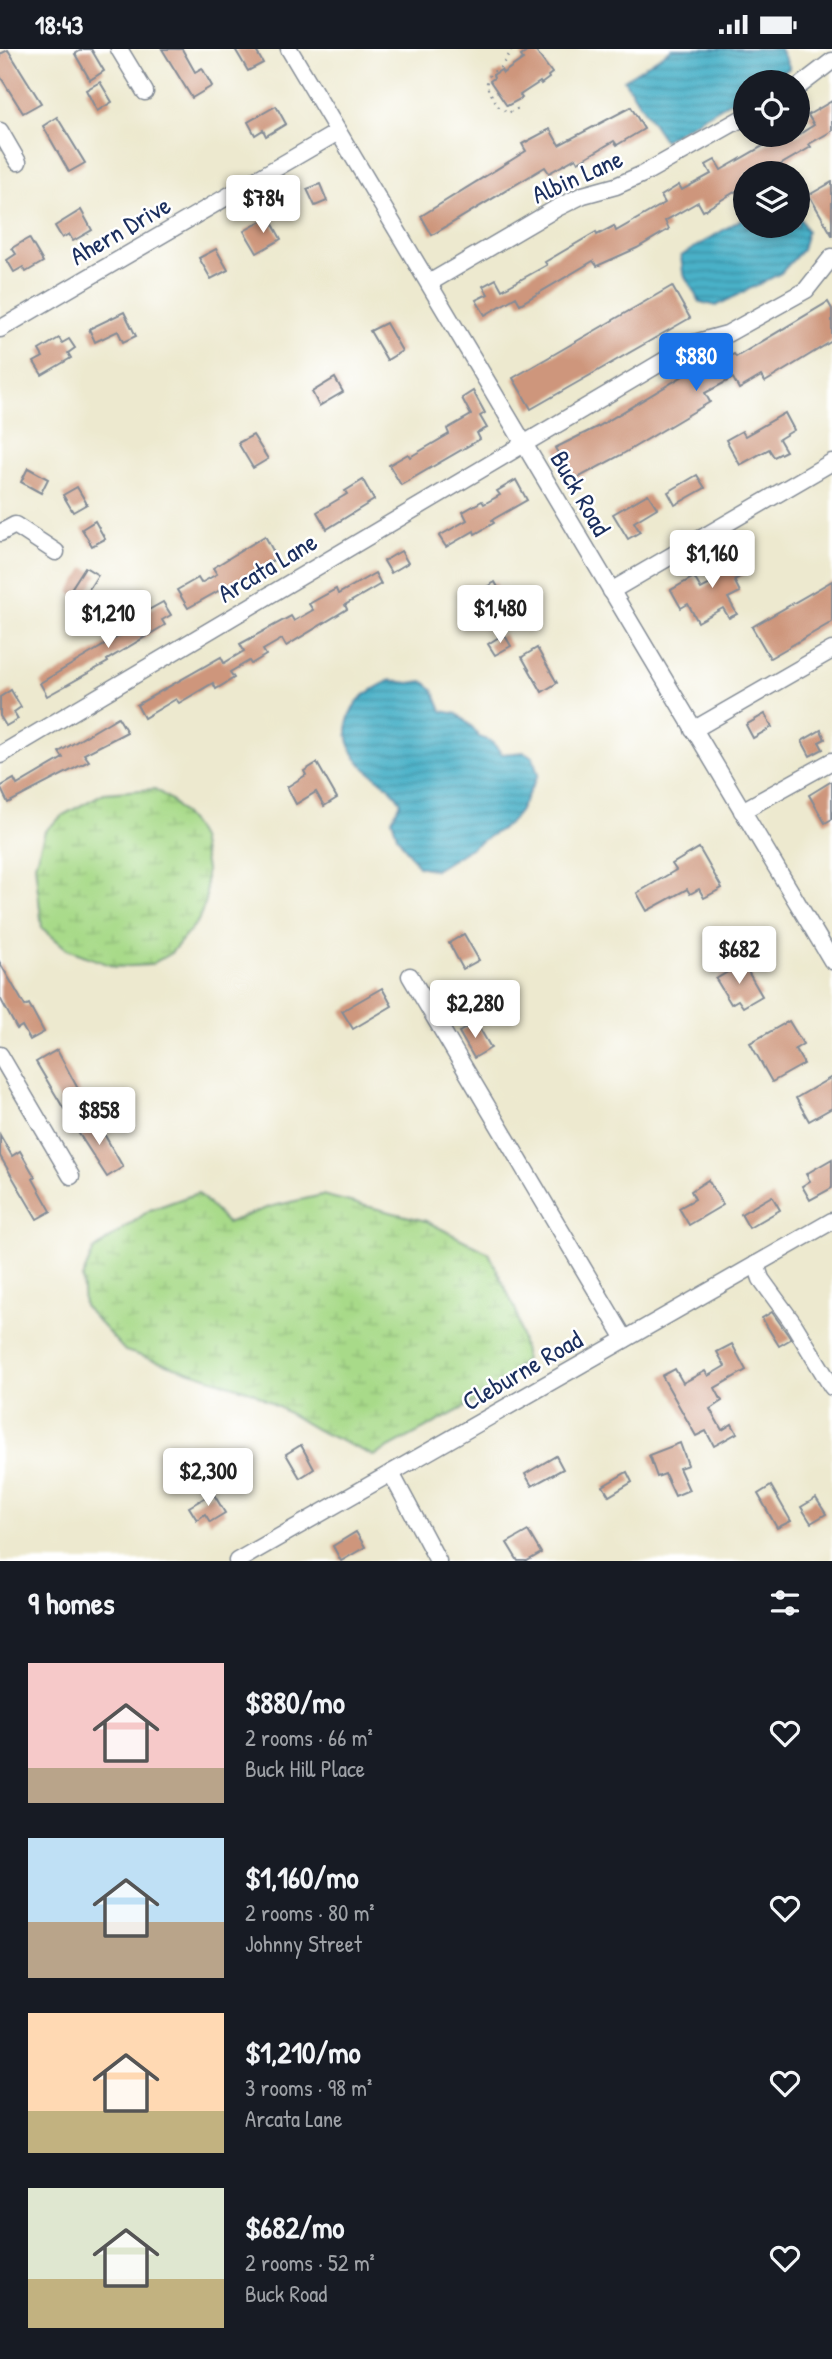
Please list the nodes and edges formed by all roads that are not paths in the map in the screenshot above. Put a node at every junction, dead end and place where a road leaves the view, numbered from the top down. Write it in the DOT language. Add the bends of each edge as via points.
graph roads {
  1 [pos="119,49"];
  2 [pos="289,49"];
  3 [pos="832,61"];
  4 [pos="810,78"];
  5 [pos="145,92"];
  6 [pos="733,123"];
  7 [pos="0,131"];
  8 [pos="338,132"];
  9 [pos="18,162"];
  10 [pos="832,257"];
  11 [pos="429,283"];
  12 [pos="0,329"];
  13 [pos="524,443"];
  14 [pos="832,461"];
  15 [pos="0,533"];
  16 [pos="56,552"];
  17 [pos="611,591"];
  18 [pos="832,649"];
  19 [pos="693,730"];
  20 [pos="0,755"];
  21 [pos="832,761"];
  22 [pos="742,811"];
  23 [pos="832,961"];
  24 [pos="410,976"];
  25 [pos="0,1055"];
  26 [pos="71,1176"];
  27 [pos="832,1221"];
  28 [pos="756,1264"];
  29 [pos="625,1339"];
  30 [pos="832,1387"];
  31 [pos="391,1473"];
  32 [pos="237,1561"];
  33 [pos="438,1561"];
  1 -- 5 [label="street"];
  2 -- 8 [label="street, Buck Road"];
  3 -- 4 [label="street"];
  6 -- 11 [label="street, Albin Lane" via="643,174 556,208"];
  7 -- 9 [label="street"];
  8 -- 11 [label="street, Buck Road"];
  8 -- 12 [label="street, Ahern Drive"];
  10 -- 13 [label="street, Arcata Lane" via="806,290 727,334 694,343"];
  11 -- 13 [label="street, Buck Road"];
  13 -- 17 [label="street, Buck Road"];
  13 -- 20 [label="street, Arcata Lane"];
  14 -- 17 [label="street"];
  15 -- 16 [label="street" via="15,524"];
  17 -- 19 [label="street, Buck Road"];
  18 -- 19 [label="street"];
  19 -- 22 [label="street, Buck Road"];
  21 -- 22 [label="street"];
  22 -- 23 [label="street, Buck Road"];
  24 -- 29 [label="street"];
  25 -- 26 [label="street"];
  27 -- 28 [label="street, Cleburne Road"];
  28 -- 29 [label="street, Cleburne Road"];
  28 -- 30 [label="street" via="761,1279"];
  29 -- 31 [label="street, Cleburne Road"];
  31 -- 32 [label="street, Cleburne Road"];
  31 -- 33 [label="street"];
}
